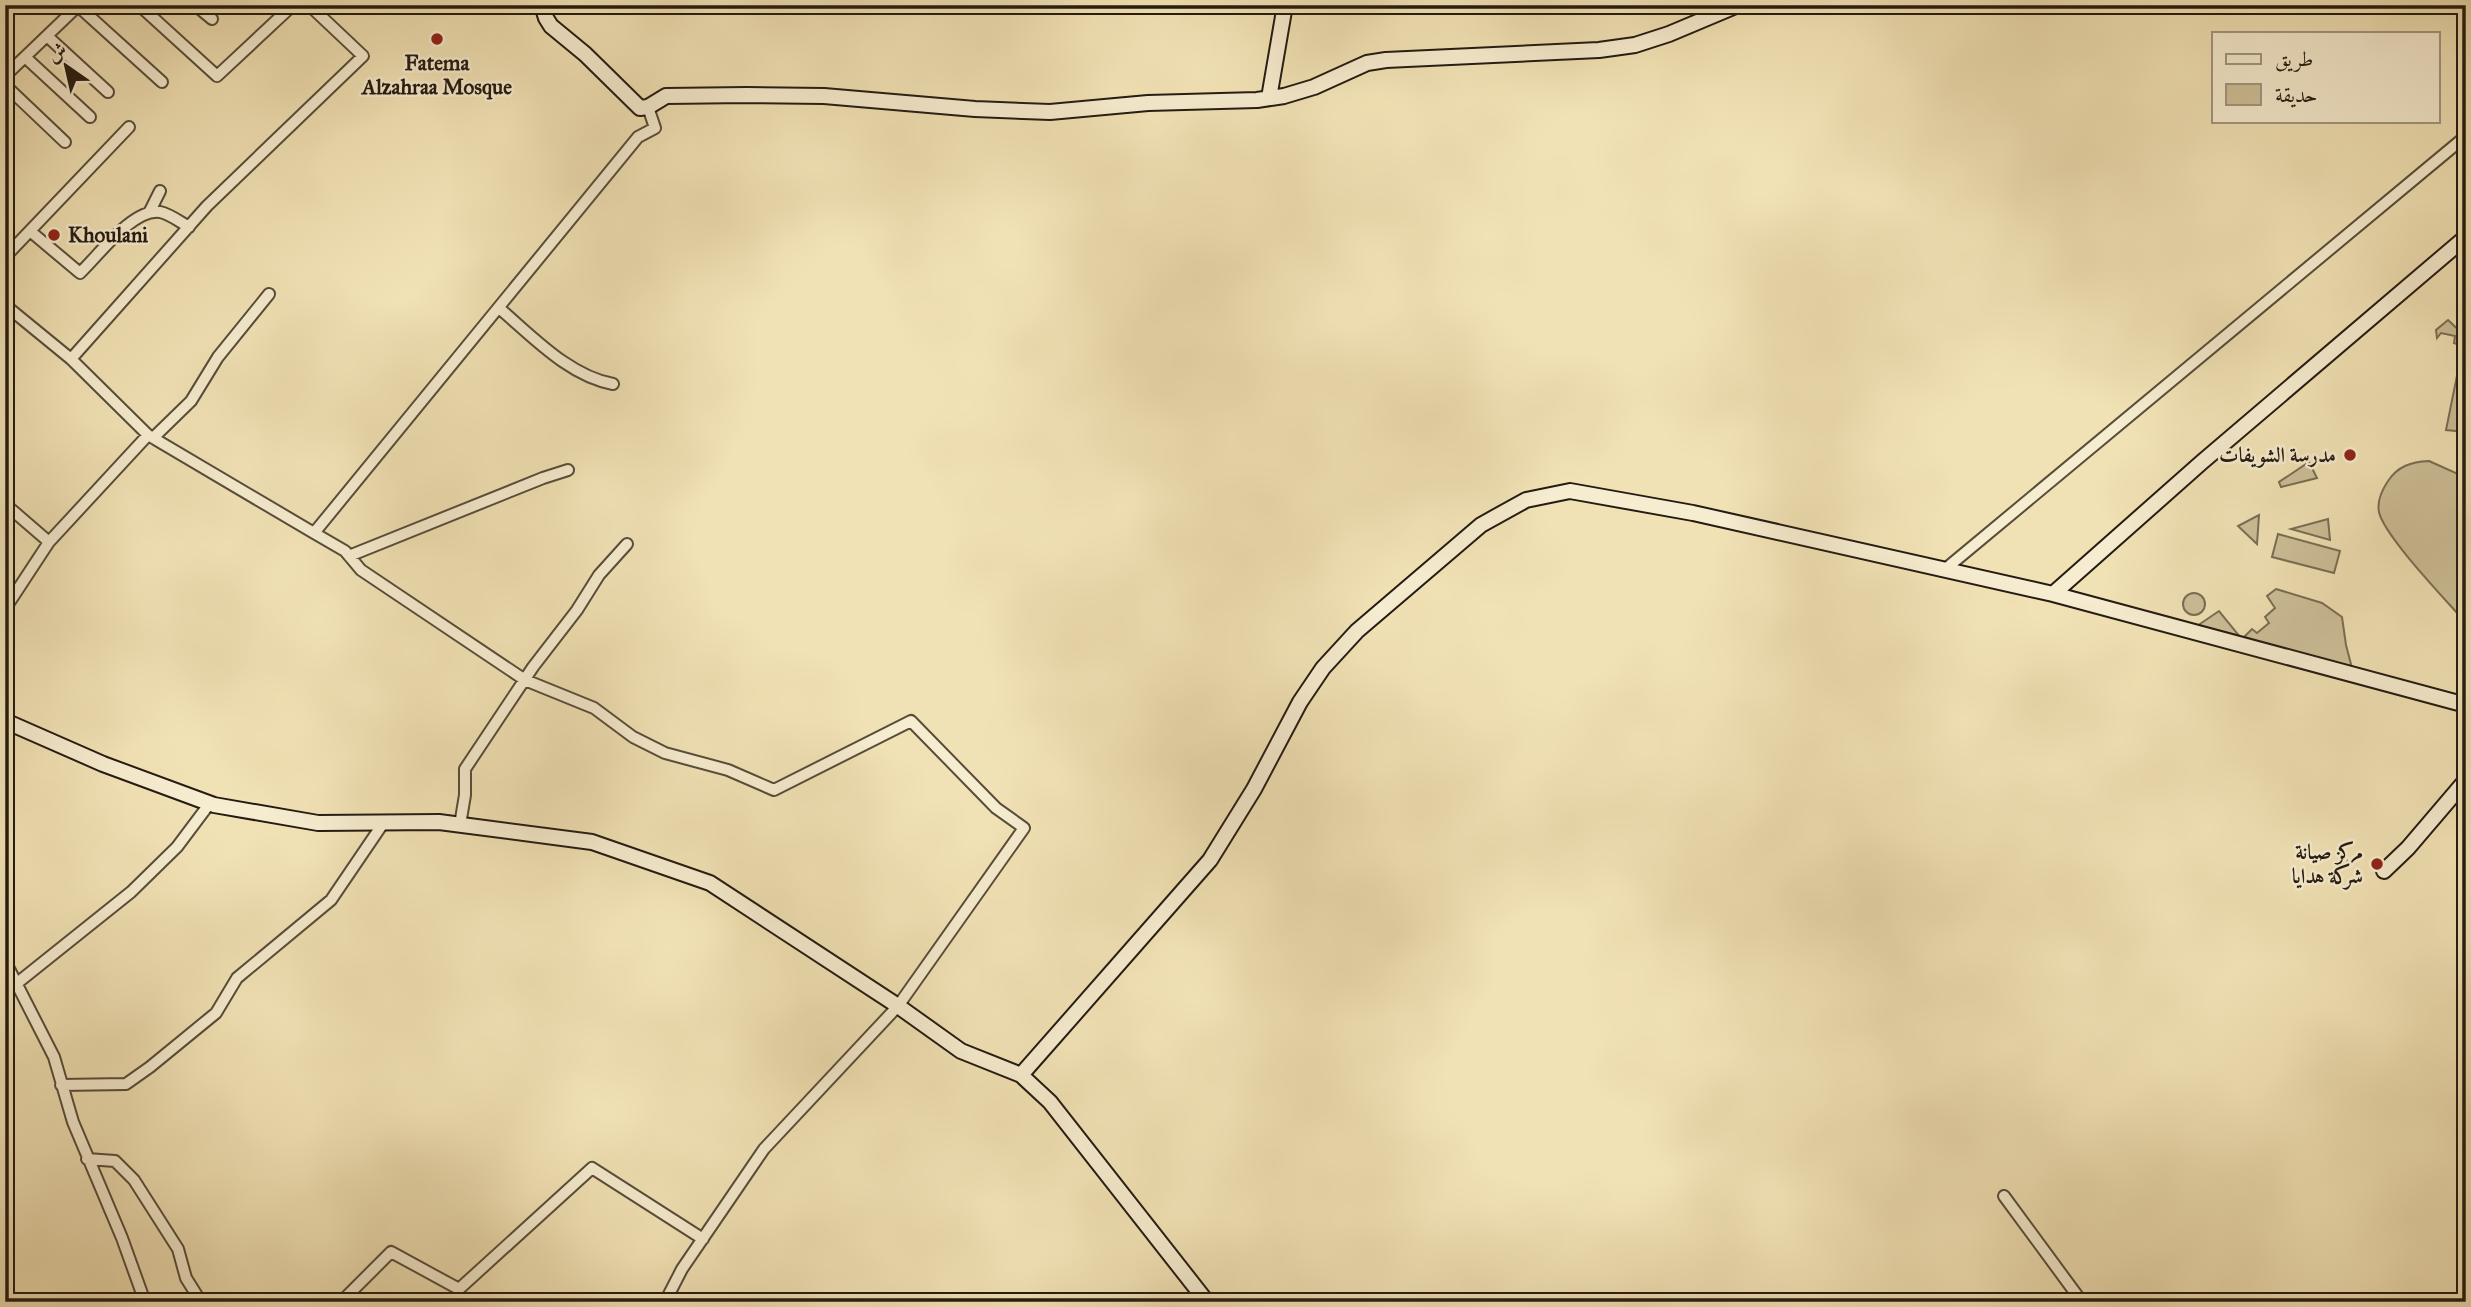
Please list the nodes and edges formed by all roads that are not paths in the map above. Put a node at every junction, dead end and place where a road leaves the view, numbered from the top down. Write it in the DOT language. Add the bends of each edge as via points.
graph roads {
  1 [pos="139,5"];
  2 [pos="195,5"];
  3 [pos="293,5"];
  4 [pos="309,5"];
  5 [pos="542,5"];
  6 [pos="1285,5"];
  7 [pos="1738,5"];
  8 [pos="78,6"];
  9 [pos="212,19"];
  10 [pos="47,36"];
  11 [pos="24,57"];
  12 [pos="5,76"];
  13 [pos="162,82"];
  14 [pos="5,85"];
  15 [pos="108,92"];
  16 [pos="1269,98"];
  17 [pos="648,107"];
  18 [pos="90,117"];
  19 [pos="129,127"];
  20 [pos="2466,136"];
  21 [pos="65,142"];
  22 [pos="160,191"];
  23 [pos="150,211"];
  24 [pos="189,227"];
  25 [pos="30,231"];
  26 [pos="2466,237"];
  27 [pos="5,257"];
  28 [pos="269,294"];
  29 [pos="5,305"];
  30 [pos="499,309"];
  31 [pos="71,359"];
  32 [pos="613,384"];
  33 [pos="151,436"];
  34 [pos="568,471"];
  35 [pos="5,504"];
  36 [pos="314,533"];
  37 [pos="49,542"];
  38 [pos="627,544"];
  39 [pos="349,556"];
  40 [pos="1943,571"];
  41 [pos="2053,594"];
  42 [pos="6,607"];
  43 [pos="525,680"];
  44 [pos="2466,705"];
  45 [pos="5,721"];
  46 [pos="2466,780"];
  47 [pos="210,803"];
  48 [pos="384,822"];
  49 [pos="460,825"];
  50 [pos="2384,871"];
  51 [pos="5,961"];
  52 [pos="16,984"];
  53 [pos="898,1006"];
  54 [pos="1021,1075"];
  55 [pos="61,1085"];
  56 [pos="87,1159"];
  57 [pos="2004,1196"];
  58 [pos="702,1239"];
  59 [pos="145,1302"];
  60 [pos="201,1302"];
  61 [pos="341,1302"];
  62 [pos="665,1302"];
  63 [pos="1207,1302"];
  64 [pos="2082,1302"];
  1 -- 3 [label="street" via="217,76"];
  2 -- 9 [label="street"];
  4 -- 24 [label="street" via="363,56"];
  5 -- 17 [label="street" via="551,26 602,69 632,103"];
  6 -- 16 [label="street"];
  7 -- 16 [label="street" via="1635,45 1386,60"];
  8 -- 10 [label="street"];
  8 -- 13 [label="street"];
  10 -- 11 [label="street"];
  10 -- 15 [label="street"];
  11 -- 12 [label="street"];
  11 -- 18 [label="street"];
  14 -- 21 [label="street"];
  16 -- 17 [label="street" via="1050,112 824,96 671,96"];
  17 -- 30 [label="street" via="655,128 638,137"];
  19 -- 25 [label="street"];
  20 -- 40 [label="street"];
  22 -- 23 [label="street"];
  23 -- 24 [label="street" via="163,212"];
  23 -- 25 [label="street" via="132,220 80,273"];
  24 -- 31 [label="street"];
  25 -- 27 [label="street"];
  26 -- 41 [label="street"];
  28 -- 33 [label="street" via="218,356 191,401"];
  29 -- 31 [label="street"];
  30 -- 32 [label="street" via="562,360 594,380"];
  30 -- 36 [label="street"];
  31 -- 33 [label="street"];
  33 -- 36 [label="street"];
  33 -- 37 [label="street"];
  34 -- 39 [label="street"];
  35 -- 37 [label="street"];
  36 -- 39 [label="street"];
  37 -- 42 [label="street"];
  38 -- 43 [label="street" via="599,575"];
  39 -- 43 [label="street" via="361,570"];
  40 -- 41 [label="street"];
  40 -- 54 [label="street" via="1693,513 1570,491 1526,500 1481,525 1357,631 1323,668 1210,859"];
  41 -- 44 [label="street"];
  43 -- 49 [label="street" via="465,769"];
  43 -- 53 [label="street" via="594,708 633,737 665,753 728,770 774,790 911,722 996,808 1024,828"];
  45 -- 47 [label="street" via="103,764"];
  46 -- 50 [label="street"];
  47 -- 48 [label="street" via="318,823"];
  47 -- 52 [label="street" via="177,847 131,892"];
  48 -- 49 [label="street"];
  48 -- 55 [label="street" via="331,900 237,978 216,1013 150,1067 126,1084"];
  49 -- 53 [label="street" via="592,842 710,884"];
  51 -- 52 [label="street"];
  52 -- 55 [label="street" via="54,1057"];
  53 -- 54 [label="street" via="961,1051"];
  53 -- 58 [label="street" via="764,1149"];
  54 -- 63 [label="street" via="1050,1102"];
  55 -- 56 [label="street"];
  56 -- 59 [label="street"];
  56 -- 60 [label="street" via="115,1161 134,1180 178,1249 186,1278"];
  57 -- 64 [label="street"];
  58 -- 61 [label="street" via="592,1168 459,1289 391,1252"];
  58 -- 62 [label="street"];
}
